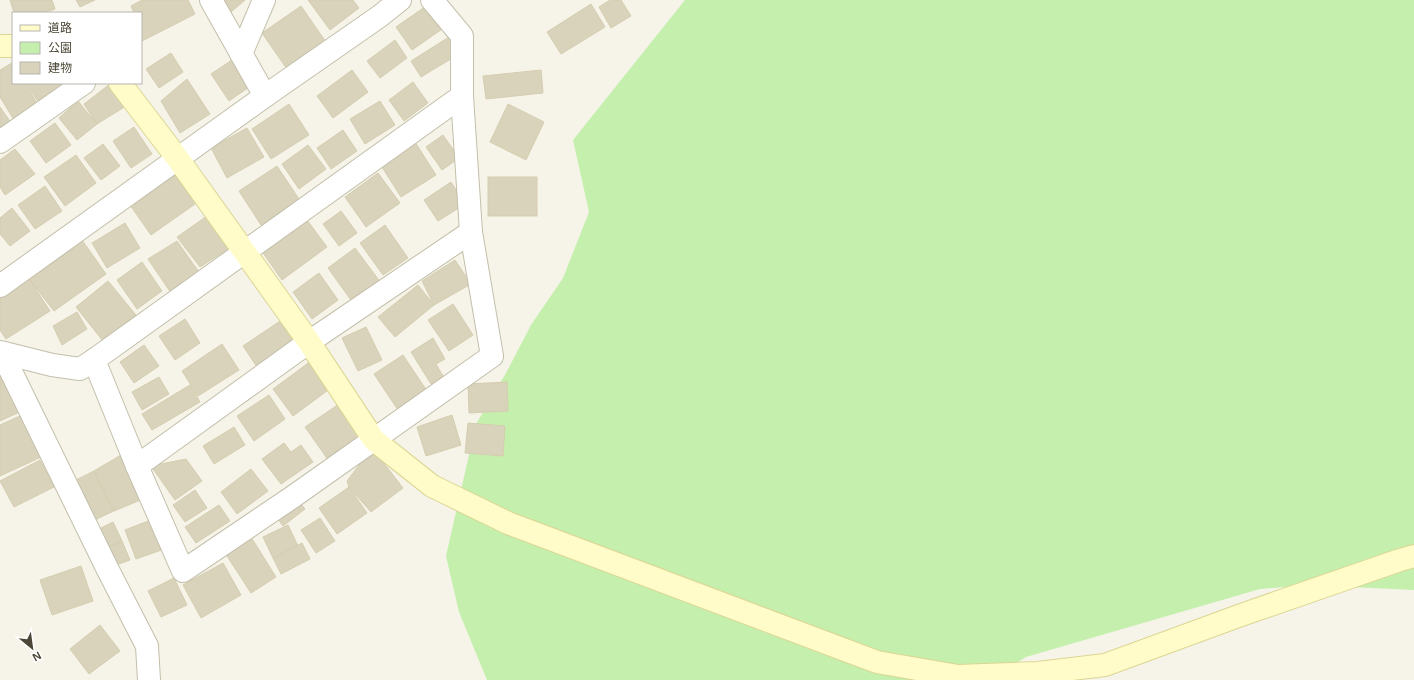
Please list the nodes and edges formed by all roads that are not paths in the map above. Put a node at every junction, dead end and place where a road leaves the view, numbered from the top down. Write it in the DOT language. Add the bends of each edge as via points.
graph roads {
  1 [pos="211,0"];
  2 [pos="264,0"];
  3 [pos="400,0"];
  4 [pos="432,0"];
  5 [pos="0,46"];
  6 [pos="12,46"];
  7 [pos="241,54"];
  8 [pos="83,84"];
  9 [pos="121,84"];
  10 [pos="265,96"];
  11 [pos="462,96"];
  12 [pos="0,142"];
  13 [pos="178,159"];
  14 [pos="471,232"];
  15 [pos="244,252"];
  16 [pos="0,286"];
  17 [pos="309,342"];
  18 [pos="1,353"];
  19 [pos="94,360"];
  20 [pos="374,440"];
  21 [pos="137,466"];
  22 [pos="1414,556"];
  23 [pos="149,680"];
  1 -- 7 [label="street"];
  2 -- 7 [label="street"];
  3 -- 10 [label="street"];
  4 -- 11 [label="street" via="462,36"];
  5 -- 6 [label="street"];
  7 -- 10 [label="street"];
  8 -- 12 [label="street"];
  9 -- 13 [label="street"];
  10 -- 13 [label="street"];
  11 -- 14 [label="street"];
  11 -- 15 [label="street"];
  13 -- 15 [label="street"];
  13 -- 16 [label="street"];
  14 -- 17 [label="street"];
  14 -- 20 [label="street" via="492,356"];
  15 -- 17 [label="street"];
  15 -- 19 [label="street"];
  17 -- 20 [label="street"];
  17 -- 21 [label="street"];
  18 -- 19 [label="street" via="80,369"];
  18 -- 23 [label="street" via="147,646"];
  19 -- 21 [label="street"];
  20 -- 21 [label="street" via="183,571"];
  20 -- 22 [label="street" via="432,486 508,523 877,662 958,676 1038,673 1105,665"];
}
